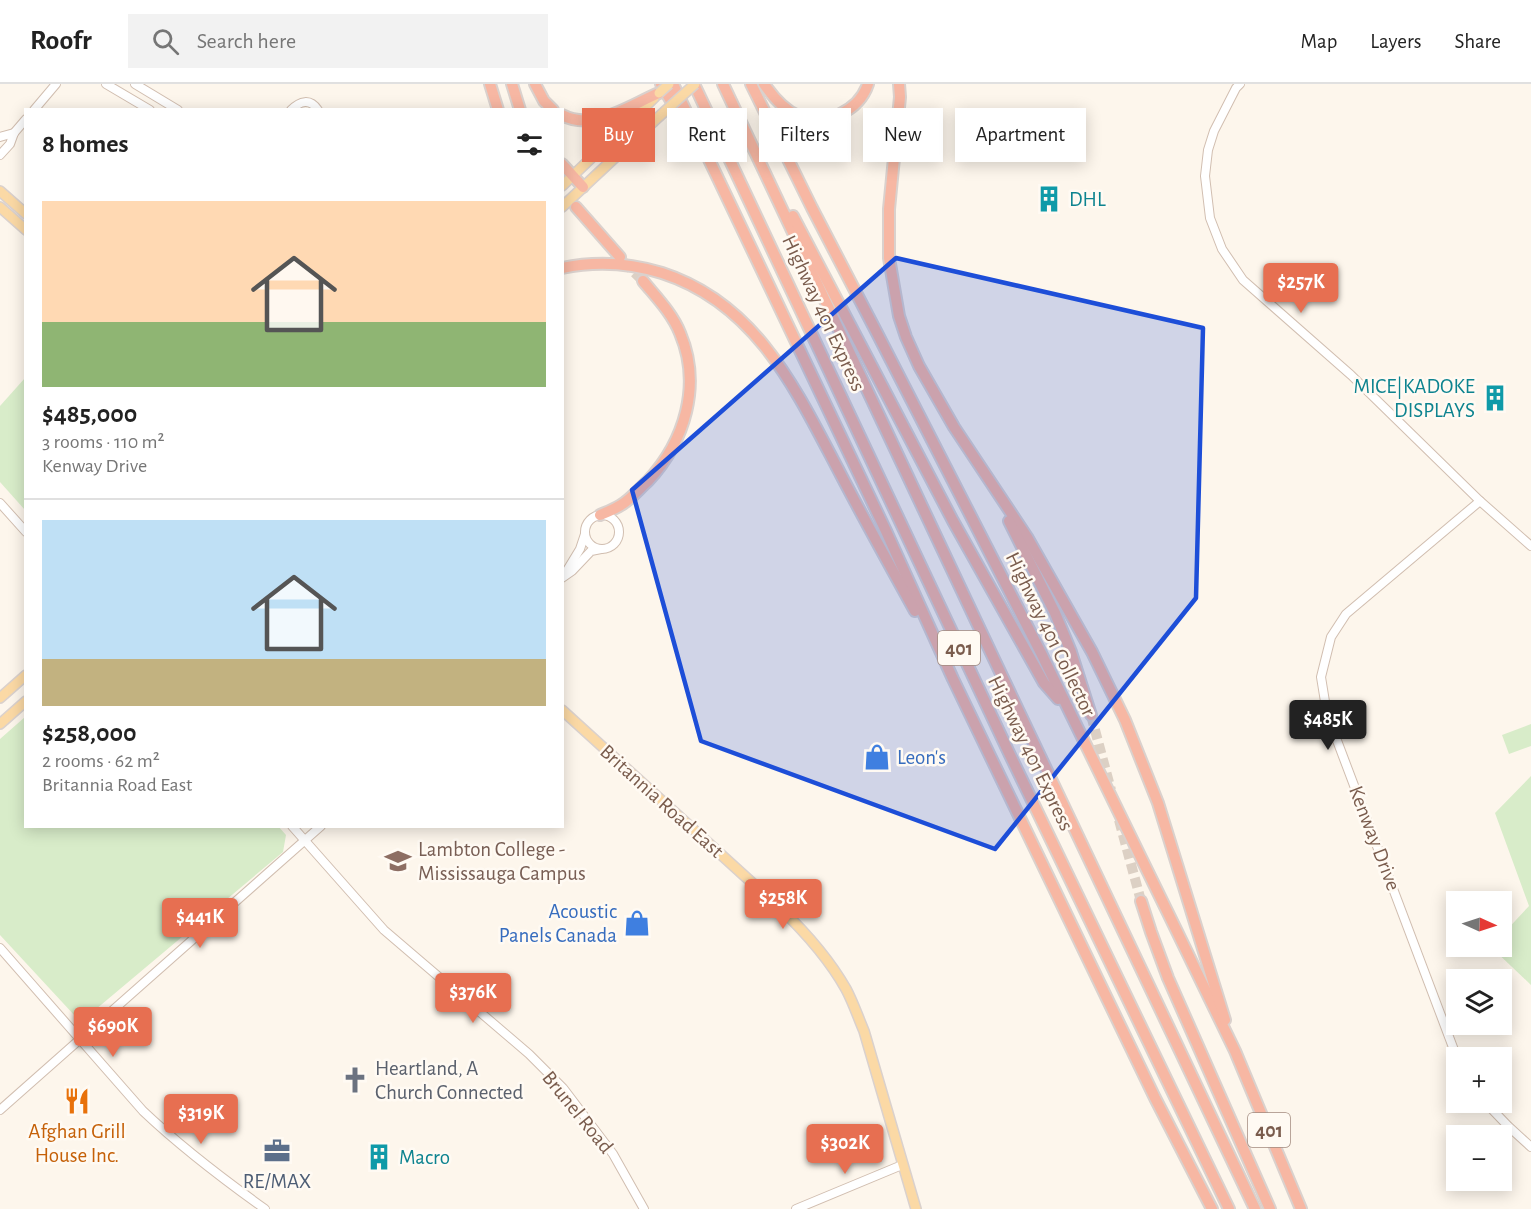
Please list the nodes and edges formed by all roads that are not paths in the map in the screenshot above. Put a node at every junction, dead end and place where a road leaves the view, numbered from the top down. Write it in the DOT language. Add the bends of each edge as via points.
graph roads {
  1 [pos="56,84"];
  2 [pos="106,84"];
  3 [pos="135,84"];
  4 [pos="490,84"];
  5 [pos="512,84"];
  6 [pos="535,84"];
  7 [pos="671,84"];
  8 [pos="694,84"];
  9 [pos="723,84"];
  10 [pos="751,84"];
  11 [pos="764,84"];
  12 [pos="868,84"];
  13 [pos="899,84"];
  14 [pos="1240,84"];
  15 [pos="660,88"];
  16 [pos="152,94"];
  17 [pos="644,103"];
  18 [pos="36,108"];
  19 [pos="147,108"];
  20 [pos="175,108"];
  21 [pos="293,108"];
  22 [pos="317,108"];
  23 [pos="497,108"];
  24 [pos="519,108"];
  25 [pos="551,108"];
  26 [pos="673,108"];
  27 [pos="683,108"];
  28 [pos="734,108"];
  29 [pos="564,116"];
  30 [pos="24,121"];
  31 [pos="747,132"];
  32 [pos="14,133"];
  33 [pos="747,135"];
  34 [pos="0,137"];
  35 [pos="0,155"];
  36 [pos="710,162"];
  37 [pos="564,166"];
  38 [pos="572,176"];
  39 [pos="564,184"];
  40 [pos="583,187"];
  41 [pos="0,191"];
  42 [pos="564,205"];
  43 [pos="0,207"];
  44 [pos="576,207"];
  45 [pos="24,212"];
  46 [pos="24,228"];
  47 [pos="620,257"];
  48 [pos="564,268"];
  49 [pos="643,281"];
  50 [pos="988,481"];
  51 [pos="1480,501"];
  52 [pos="0,503"];
  53 [pos="600,515"];
  54 [pos="24,529"];
  55 [pos="585,534"];
  56 [pos="1531,546"];
  57 [pos="603,549"];
  58 [pos="564,575"];
  59 [pos="564,576"];
  60 [pos="24,677"];
  61 [pos="953,679"];
  62 [pos="0,698"];
  63 [pos="24,703"];
  64 [pos="1068,711"];
  65 [pos="564,712"];
  66 [pos="1091,715"];
  67 [pos="0,723"];
  68 [pos="294,828"];
  69 [pos="319,828"];
  70 [pos="305,841"];
  71 [pos="1141,901"];
  72 [pos="0,948"];
  73 [pos="80,1040"];
  74 [pos="1453,1047"];
  75 [pos="1235,1051"];
  76 [pos="0,1110"];
  77 [pos="1496,1113"];
  78 [pos="1173,1134"];
  79 [pos="1531,1147"];
  80 [pos="902,1166"];
  81 [pos="265,1209"];
  82 [pos="644,1209"];
  83 [pos="796,1209"];
  84 [pos="916,1209"];
  85 [pos="1204,1209"];
  86 [pos="1212,1209"];
  87 [pos="1230,1209"];
  88 [pos="1255,1209"];
  89 [pos="1270,1209"];
  90 [pos="1301,1209"];
  1 -- 18 [label="street"];
  2 -- 19 [label="street"];
  3 -- 16 [label="street"];
  4 -- 23 [label="highway"];
  5 -- 24 [label="highway"];
  6 -- 25 [label="highway"];
  7 -- 15 [label="main road, bridge"];
  7 -- 27 [label="highway, 401"];
  8 -- 40 [label="main road, bridge"];
  8 -- 87 [label="highway, Highway 401 Express / 401" via="1010,755"];
  9 -- 28 [label="highway, Highway 401 Express / 401"];
  10 -- 64 [label="highway, Highway 401 Collector / 401"];
  11 -- 12 [label="highway" via="791,112 819,119 838,115 854,105"];
  13 -- 50 [label="highway" via="889,209 889,258 898,316 919,366"];
  14 -- 51 [label="street" via="1214,131 1205,176 1210,218 1222,249 1243,280 1351,375"];
  15 -- 17 [label="highway"];
  15 -- 26 [label="highway"];
  16 -- 19 [label="street"];
  16 -- 20 [label="street"];
  17 -- 29 [label="highway" via="591,120"];
  17 -- 38 [label="main road"];
  21 -- 22 [label="street" via="305,101"];
  30 -- 32 [label="street"];
  31 -- 64 [label="highway" via="953,521 1044,683"];
  32 -- 34 [label="street"];
  32 -- 35 [label="street"];
  33 -- 88 [label="highway, Highway 401 Express / 401"];
  36 -- 61 [label="highway, 401"];
  37 -- 38 [label="highway"];
  38 -- 39 [label="main road"];
  38 -- 40 [label="highway"];
  40 -- 42 [label="main road"];
  41 -- 45 [label="main road"];
  43 -- 46 [label="main road"];
  44 -- 47 [label="highway"];
  48 -- 61 [label="highway" via="608,264 656,271 712,297 747,326 778,364 798,397"];
  49 -- 53 [label="highway" via="679,331 689,371 688,404 680,432 652,476 629,500"];
  50 -- 66 [label="highway" via="1055,613"];
  50 -- 75 [label="highway" via="1027,537 1092,652 1125,720 1158,803"];
  51 -- 56 [label="street"];
  51 -- 74 [label="street, Kenway Drive" via="1346,614 1331,637 1321,677 1327,714"];
  52 -- 54 [label="street"];
  53 -- 55 [label="street" via="586,525"];
  53 -- 57 [label="street" via="614,520 619,530 616,542"];
  55 -- 57 [label="street" via="591,545"];
  55 -- 58 [label="street"];
  57 -- 59 [label="street" via="591,551"];
  60 -- 62 [label="main road"];
  61 -- 78 [label="highway, 401"];
  63 -- 67 [label="main road"];
  64 -- 75 [label="highway, Highway 401 Collector / 401"];
  65 -- 80 [label="main road, Britannia Road East" via="781,909 831,966 855,1006 864,1031"];
  68 -- 70 [label="street, Brunel Road"];
  69 -- 70 [label="street"];
  70 -- 73 [label="street"];
  70 -- 82 [label="street, Brunel Road" via="384,930 529,1054 562,1088 613,1154"];
  71 -- 89 [label="highway" via="1168,978"];
  72 -- 73 [label="street"];
  73 -- 76 [label="street"];
  73 -- 81 [label="street" via="164,1131"];
  75 -- 90 [label="highway, Highway 401 Collector / 401"];
  77 -- 79 [label="street"];
  78 -- 85 [label="highway"];
  78 -- 86 [label="highway, 401"];
  80 -- 83 [label="street"];
  80 -- 84 [label="main road, Britannia Road East"];
}
